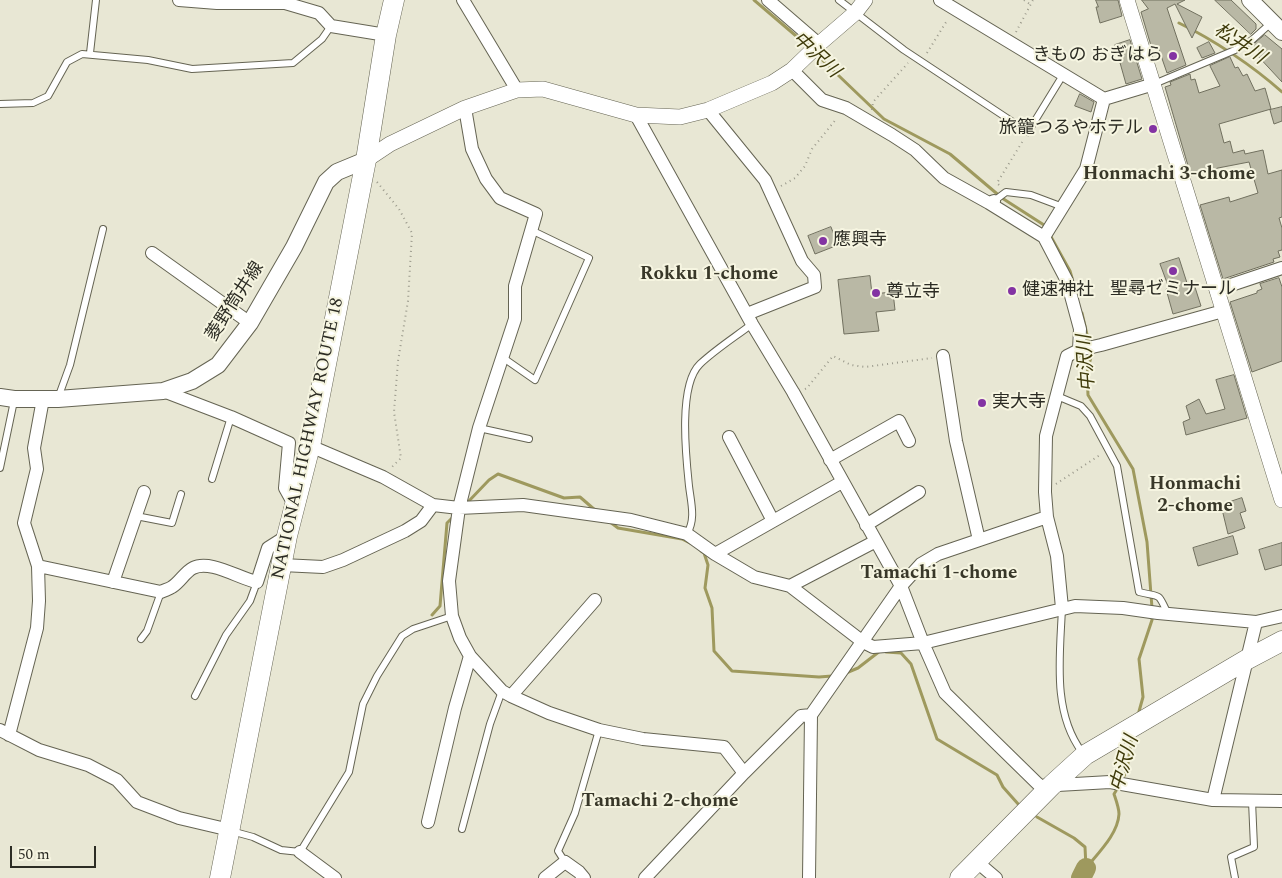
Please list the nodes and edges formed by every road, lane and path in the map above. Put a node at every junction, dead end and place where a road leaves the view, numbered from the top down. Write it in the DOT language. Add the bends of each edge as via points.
graph roads {
  1 [pos="96,0"];
  2 [pos="180,0"];
  3 [pos="394,0"];
  4 [pos="462,0"];
  5 [pos="768,0"];
  6 [pos="839,0"];
  7 [pos="865,0"];
  8 [pos="940,0"];
  9 [pos="1024,0"];
  10 [pos="1033,0"];
  11 [pos="1127,0"];
  12 [pos="1250,0"];
  13 [pos="1031,5"];
  14 [pos="954,9"];
  15 [pos="855,13"];
  16 [pos="331,26"];
  17 [pos="1277,27"];
  18 [pos="386,35"];
  19 [pos="1009,42"];
  20 [pos="818,44"];
  21 [pos="90,53"];
  22 [pos="914,57"];
  23 [pos="922,62"];
  24 [pos="792,70"];
  25 [pos="1063,75"];
  26 [pos="1154,84"];
  27 [pos="516,90"];
  28 [pos="1104,99"];
  29 [pos="0,104"];
  30 [pos="465,108"];
  31 [pos="846,108"];
  32 [pos="708,110"];
  33 [pos="636,115"];
  34 [pos="863,118"];
  35 [pos="1028,132"];
  36 [pos="365,163"];
  37 [pos="1006,192"];
  38 [pos="770,193"];
  39 [pos="991,202"];
  40 [pos="1063,207"];
  41 [pos="102,229"];
  42 [pos="531,230"];
  43 [pos="1044,237"];
  44 [pos="152,253"];
  45 [pos="1282,268"];
  46 [pos="1216,290"];
  47 [pos="1223,311"];
  48 [pos="749,319"];
  49 [pos="250,323"];
  50 [pos="1082,349"];
  51 [pos="502,356"];
  52 [pos="943,356"];
  53 [pos="163,391"];
  54 [pos="793,392"];
  55 [pos="1057,396"];
  56 [pos="7,398"];
  57 [pos="50,399"];
  58 [pos="230,417"];
  59 [pos="479,428"];
  60 [pos="729,437"];
  61 [pos="529,439"];
  62 [pos="909,441"];
  63 [pos="310,446"];
  64 [pos="1109,450"];
  65 [pos="830,460"];
  66 [pos="0,468"];
  67 [pos="383,477"];
  68 [pos="212,479"];
  69 [pos="842,482"];
  70 [pos="144,492"];
  71 [pos="919,492"];
  72 [pos="1045,492"];
  73 [pos="181,494"];
  74 [pos="1282,500"];
  75 [pos="432,505"];
  76 [pos="295,506"];
  77 [pos="458,508"];
  78 [pos="136,516"];
  79 [pos="1047,517"];
  80 [pos="772,521"];
  81 [pos="866,525"];
  82 [pos="687,534"];
  83 [pos="287,536"];
  84 [pos="979,540"];
  85 [pos="876,541"];
  86 [pos="715,554"];
  87 [pos="282,565"];
  88 [pos="38,566"];
  89 [pos="113,582"];
  90 [pos="257,582"];
  91 [pos="790,586"];
  92 [pos="901,586"];
  93 [pos="161,592"];
  94 [pos="595,600"];
  95 [pos="1062,608"];
  96 [pos="1163,614"];
  97 [pos="452,616"];
  98 [pos="1282,616"];
  99 [pos="1256,622"];
  100 [pos="141,639"];
  101 [pos="1282,641"];
  102 [pos="863,642"];
  103 [pos="923,643"];
  104 [pos="470,656"];
  105 [pos="1246,660"];
  106 [pos="506,693"];
  107 [pos="195,696"];
  108 [pos="811,715"];
  109 [pos="599,730"];
  110 [pos="4,733"];
  111 [pos="1085,755"];
  112 [pos="744,773"];
  113 [pos="1052,785"];
  114 [pos="1213,800"];
  115 [pos="1252,801"];
  116 [pos="1282,801"];
  117 [pos="428,822"];
  118 [pos="462,829"];
  119 [pos="230,830"];
  120 [pos="300,852"];
  121 [pos="976,861"];
  122 [pos="566,862"];
  123 [pos="220,878"];
  124 [pos="335,878"];
  125 [pos="546,878"];
  126 [pos="584,878"];
  127 [pos="645,878"];
  128 [pos="809,878"];
  129 [pos="960,878"];
  130 [pos="996,878"];
  131 [pos="1235,878"];
  1 -- 21 [label="lane"];
  2 -- 16 [label="street" via="285,3 319,13"];
  3 -- 18 [label="highway, NATIONAL HIGHWAY ROUTE 18"];
  4 -- 27 [label="street"];
  5 -- 20 [label="street"];
  6 -- 15 [label="lane"];
  7 -- 15 [label="street"];
  8 -- 14 [label="street"];
  9 -- 13 [label="path"];
  10 -- 13 [label="path"];
  11 -- 26 [label="street"];
  12 -- 17 [label="main road"];
  13 -- 19 [label="path"];
  14 -- 19 [label="street"];
  14 -- 23 [label="path"];
  15 -- 20 [label="street"];
  15 -- 22 [label="lane"];
  16 -- 18 [label="street"];
  16 -- 21 [label="lane" via="322,39 293,63 192,69"];
  17 -- 26 [label="lane" via="1235,50"];
  18 -- 36 [label="highway, NATIONAL HIGHWAY ROUTE 18"];
  19 -- 25 [label="street"];
  20 -- 24 [label="street"];
  21 -- 29 [label="lane" via="67,62 48,96 33,103"];
  22 -- 23 [label="lane"];
  22 -- 34 [label="path" via="873,102 873,108"];
  23 -- 35 [label="lane"];
  24 -- 31 [label="street" via="822,100"];
  24 -- 32 [label="street"];
  25 -- 28 [label="street"];
  25 -- 35 [label="lane"];
  26 -- 28 [label="street"];
  26 -- 46 [label="street"];
  27 -- 30 [label="street"];
  27 -- 33 [label="street" via="542,89"];
  28 -- 40 [label="street" via="1086,169"];
  30 -- 36 [label="street" via="390,144"];
  30 -- 42 [label="street" via="472,148 486,179 500,198 536,214"];
  31 -- 34 [label="street"];
  31 -- 38 [label="path" via="812,149 805,166 795,178"];
  32 -- 33 [label="street" via="680,117"];
  32 -- 38 [label="street" via="765,180"];
  33 -- 48 [label="street"];
  34 -- 39 [label="street" via="916,150 944,178"];
  35 -- 37 [label="path" via="997,183"];
  36 -- 49 [label="main road, 菱野筒井線" via="337,172 326,182 294,247"];
  36 -- 63 [label="highway, NATIONAL HIGHWAY ROUTE 18"];
  36 -- 67 [label="path" via="412,233 408,301 394,412 401,458"];
  37 -- 39 [label="lane"];
  37 -- 40 [label="lane" via="1031,195"];
  38 -- 48 [label="street" via="802,261 814,275 815,287"];
  39 -- 43 [label="street"];
  40 -- 43 [label="street"];
  41 -- 57 [label="lane" via="70,365"];
  42 -- 51 [label="street" via="515,286 515,319"];
  42 -- 51 [label="lane" via="589,258 535,380"];
  43 -- 50 [label="street" via="1067,281"];
  44 -- 49 [label="street"];
  45 -- 46 [label="street"];
  46 -- 47 [label="street"];
  47 -- 50 [label="street"];
  47 -- 74 [label="street"];
  48 -- 54 [label="street"];
  48 -- 82 [label="lane" via="699,365 687,389 685,431 693,516"];
  49 -- 53 [label="main road, 菱野筒井線" via="218,365 192,381"];
  50 -- 55 [label="street" via="1067,356"];
  51 -- 59 [label="street"];
  52 -- 54 [label="path" via="851,366 833,356 808,388"];
  52 -- 84 [label="street" via="956,442"];
  53 -- 57 [label="main road, 菱野筒井線"];
  53 -- 58 [label="street"];
  54 -- 65 [label="street"];
  55 -- 64 [label="lane" via="1081,406"];
  55 -- 72 [label="street" via="1046,436"];
  56 -- 57 [label="main road, 菱野筒井線"];
  56 -- 66 [label="lane"];
  57 -- 88 [label="street" via="34,448 37,468 24,523"];
  58 -- 68 [label="lane"];
  58 -- 76 [label="street" via="289,443 285,488"];
  59 -- 61 [label="lane"];
  59 -- 77 [label="street"];
  60 -- 80 [label="street"];
  62 -- 65 [label="street" via="899,420"];
  63 -- 67 [label="street"];
  63 -- 76 [label="highway, NATIONAL HIGHWAY ROUTE 18"];
  64 -- 72 [label="path"];
  64 -- 96 [label="lane" via="1117,466 1139,592 1156,594 1161,598"];
  65 -- 69 [label="street"];
  67 -- 75 [label="street"];
  69 -- 80 [label="street"];
  69 -- 81 [label="street"];
  70 -- 78 [label="street"];
  71 -- 81 [label="street"];
  72 -- 79 [label="street"];
  73 -- 78 [label="lane" via="172,523"];
  75 -- 77 [label="street"];
  75 -- 87 [label="street" via="421,521 405,531 343,560 323,567"];
  76 -- 83 [label="highway, NATIONAL HIGHWAY ROUTE 18"];
  77 -- 82 [label="street" via="523,505 631,520"];
  77 -- 97 [label="street" via="449,581"];
  78 -- 89 [label="street"];
  79 -- 84 [label="street"];
  79 -- 95 [label="street" via="1057,556"];
  80 -- 86 [label="street"];
  81 -- 85 [label="street"];
  82 -- 86 [label="street"];
  83 -- 87 [label="highway, NATIONAL HIGHWAY ROUTE 18"];
  83 -- 90 [label="street" via="268,548"];
  84 -- 92 [label="street" via="938,554 922,564"];
  85 -- 91 [label="street"];
  85 -- 92 [label="street"];
  86 -- 91 [label="street" via="754,577"];
  87 -- 119 [label="highway, NATIONAL HIGHWAY ROUTE 18"];
  88 -- 89 [label="street"];
  88 -- 110 [label="street" via="37,628"];
  89 -- 93 [label="street"];
  90 -- 93 [label="street" via="202,565 192,568 173,587"];
  90 -- 107 [label="lane" via="250,601 226,635"];
  91 -- 102 [label="street"];
  92 -- 102 [label="street"];
  92 -- 103 [label="street"];
  93 -- 100 [label="lane"];
  94 -- 106 [label="street"];
  95 -- 96 [label="street" via="1123,608"];
  95 -- 103 [label="street"];
  95 -- 111 [label="lane" via="1062,703 1078,747"];
  96 -- 99 [label="street"];
  97 -- 104 [label="street"];
  97 -- 120 [label="lane" via="402,636 363,704 349,772"];
  98 -- 99 [label="street"];
  99 -- 105 [label="street"];
  101 -- 105 [label="highway"];
  102 -- 103 [label="street" via="873,647"];
  102 -- 108 [label="street"];
  103 -- 113 [label="street" via="946,693 1040,786"];
  104 -- 106 [label="street"];
  104 -- 117 [label="street"];
  105 -- 111 [label="highway"];
  105 -- 114 [label="street"];
  106 -- 109 [label="street" via="549,713"];
  106 -- 118 [label="lane" via="490,724"];
  108 -- 112 [label="street" via="801,716"];
  108 -- 128 [label="street"];
  109 -- 112 [label="street" via="643,739 724,747"];
  109 -- 122 [label="lane" via="575,813 558,851"];
  110 -- 119 [label="street" via="39,750 88,764 117,780 137,802 179,818"];
  111 -- 113 [label="highway"];
  112 -- 127 [label="street"];
  113 -- 114 [label="street" via="1110,782"];
  113 -- 121 [label="highway"];
  114 -- 115 [label="street"];
  115 -- 116 [label="street"];
  115 -- 131 [label="lane" via="1254,847 1231,857"];
  119 -- 120 [label="lane" via="281,850"];
  119 -- 123 [label="highway, NATIONAL HIGHWAY ROUTE 18"];
  120 -- 124 [label="street"];
  121 -- 129 [label="highway"];
  121 -- 130 [label="street"];
  122 -- 125 [label="street"];
  122 -- 126 [label="street"];
}
